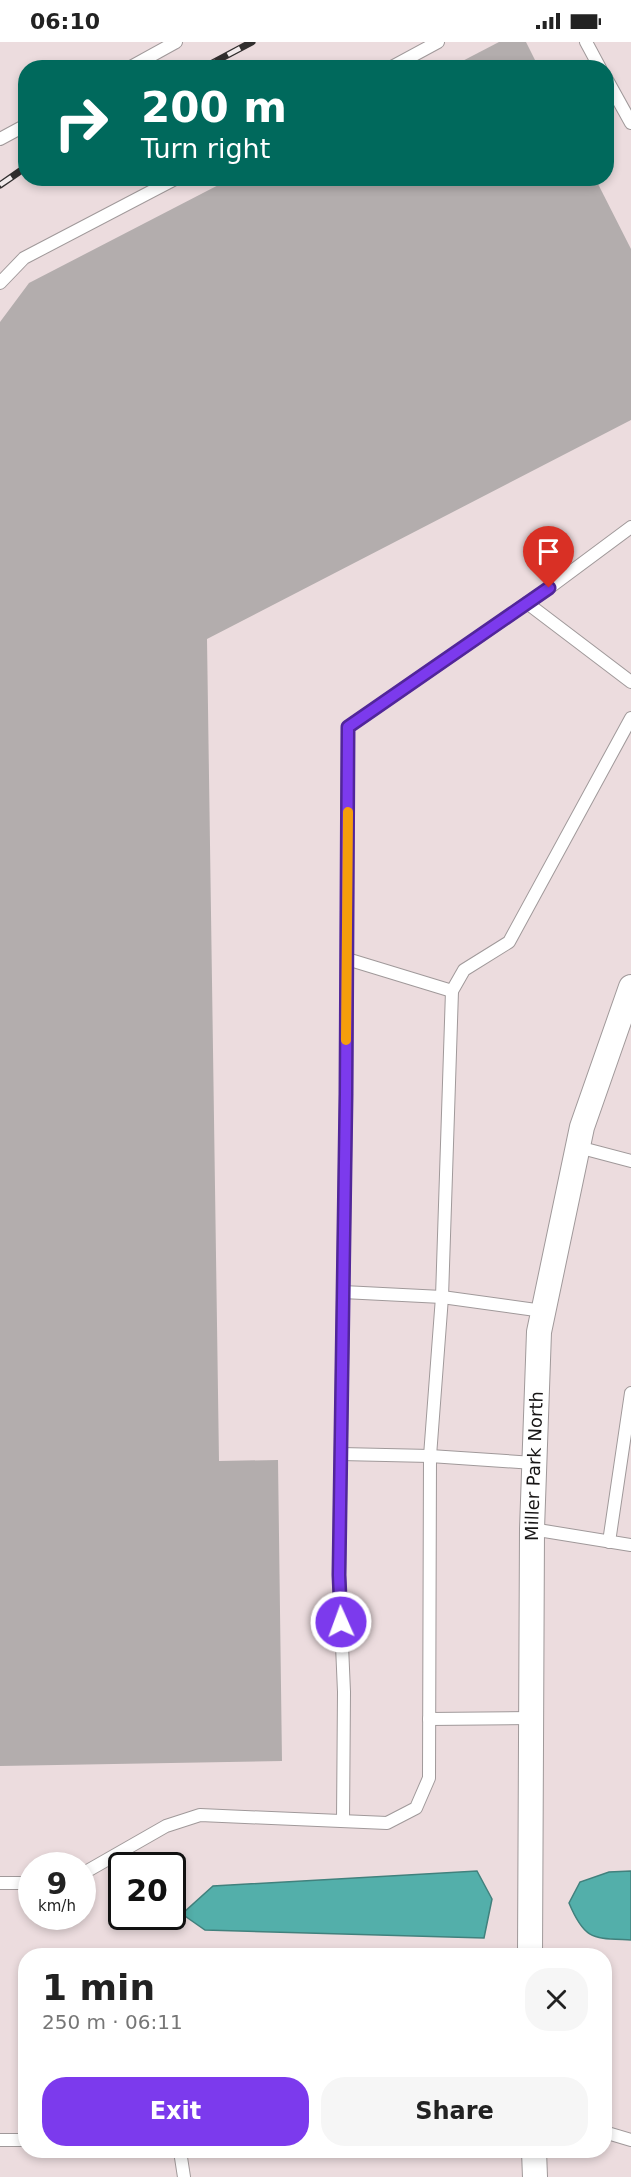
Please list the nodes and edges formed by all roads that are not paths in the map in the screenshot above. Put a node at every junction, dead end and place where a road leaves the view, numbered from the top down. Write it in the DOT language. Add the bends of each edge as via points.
graph roads {
  1 [pos="176,42"];
  2 [pos="438,42"];
  3 [pos="586,42"];
  4 [pos="143,60"];
  5 [pos="405,60"];
  6 [pos="596,60"];
  7 [pos="614,92"];
  8 [pos="631,123"];
  9 [pos="18,129"];
  10 [pos="0,139"];
  11 [pos="162,186"];
  12 [pos="0,283"];
  13 [pos="631,527"];
  14 [pos="527,603"];
  15 [pos="631,682"];
  16 [pos="631,718"];
  17 [pos="347,959"];
  18 [pos="631,987"];
  19 [pos="452,991"];
  20 [pos="578,1147"];
  21 [pos="631,1161"];
  22 [pos="343,1292"];
  23 [pos="442,1297"];
  24 [pos="543,1311"];
  25 [pos="631,1394"];
  26 [pos="341,1454"];
  27 [pos="430,1456"];
  28 [pos="534,1463"];
  29 [pos="532,1529"];
  30 [pos="609,1542"];
  31 [pos="631,1545"];
  32 [pos="530,1718"];
  33 [pos="429,1719"];
  34 [pos="343,1821"];
  35 [pos="96,1866"];
  36 [pos="0,1883"];
  37 [pos="18,1883"];
  38 [pos="530,1948"];
  39 [pos="612,2134"];
  40 [pos="0,2140"];
  41 [pos="18,2140"];
  42 [pos="631,2140"];
  43 [pos="181,2158"];
  44 [pos="534,2158"];
  45 [pos="184,2177"];
  46 [pos="535,2177"];
  1 -- 4 [label="lane"];
  2 -- 5 [label="lane"];
  3 -- 6 [label="lane"];
  7 -- 8 [label="lane"];
  9 -- 10 [label="lane"];
  11 -- 12 [label="lane" via="24,258"];
  13 -- 14 [label="lane"];
  14 -- 15 [label="lane"];
  14 -- 17 [label="lane" via="348,727"];
  16 -- 19 [label="lane" via="509,942 464,970"];
  17 -- 19 [label="lane"];
  17 -- 22 [label="lane"];
  18 -- 20 [label="street, Miller Park North"];
  19 -- 23 [label="lane"];
  20 -- 21 [label="lane"];
  20 -- 24 [label="street, Miller Park North"];
  22 -- 23 [label="lane"];
  22 -- 26 [label="lane"];
  23 -- 24 [label="lane"];
  23 -- 27 [label="lane"];
  24 -- 28 [label="street, Miller Park North"];
  25 -- 30 [label="lane"];
  26 -- 27 [label="lane"];
  26 -- 34 [label="lane"];
  27 -- 28 [label="lane"];
  27 -- 33 [label="lane"];
  28 -- 29 [label="street, Miller Park North"];
  29 -- 30 [label="lane"];
  29 -- 32 [label="street, Miller Park North"];
  30 -- 31 [label="lane"];
  32 -- 33 [label="lane"];
  32 -- 38 [label="street, Miller Park North"];
  33 -- 34 [label="lane" via="429,1778 416,1808 387,1823"];
  34 -- 35 [label="lane" via="200,1815 166,1826"];
  36 -- 37 [label="lane"];
  39 -- 42 [label="lane"];
  40 -- 41 [label="lane"];
  43 -- 45 [label="lane"];
  44 -- 46 [label="street"];
}
